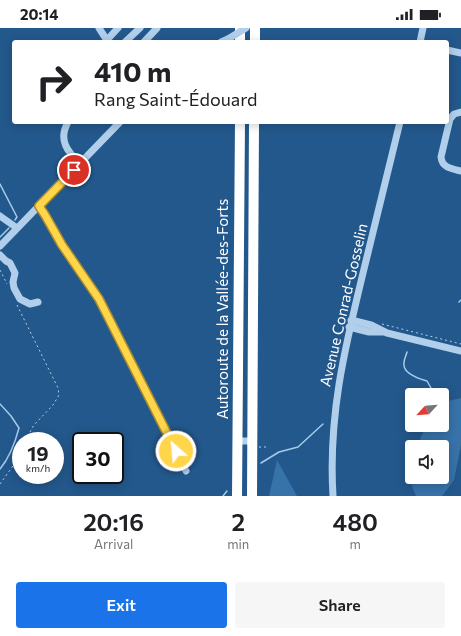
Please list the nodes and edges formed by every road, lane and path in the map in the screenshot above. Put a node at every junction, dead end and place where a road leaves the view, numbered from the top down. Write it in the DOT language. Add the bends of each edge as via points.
graph roads {
  1 [pos="99,28"];
  2 [pos="118,28"];
  3 [pos="140,28"];
  4 [pos="143,28"];
  5 [pos="157,28"];
  6 [pos="240,28"];
  7 [pos="246,28"];
  8 [pos="255,28"];
  9 [pos="423,28"];
  10 [pos="150,35"];
  11 [pos="106,40"];
  12 [pos="108,40"];
  13 [pos="127,40"];
  14 [pos="146,40"];
  15 [pos="225,40"];
  16 [pos="240,40"];
  17 [pos="255,40"];
  18 [pos="420,40"];
  19 [pos="449,50"];
  20 [pos="461,53"];
  21 [pos="461,112"];
  22 [pos="67,124"];
  23 [pos="118,124"];
  24 [pos="240,124"];
  25 [pos="254,124"];
  26 [pos="400,124"];
  27 [pos="449,124"];
  28 [pos="449,124"];
  29 [pos="80,164"];
  30 [pos="461,171"];
  31 [pos="39,206"];
  32 [pos="0,216"];
  33 [pos="17,228"];
  34 [pos="0,246"];
  35 [pos="0,255"];
  36 [pos="0,270"];
  37 [pos="8,286"];
  38 [pos="15,300"];
  39 [pos="38,302"];
  40 [pos="350,324"];
  41 [pos="387,329"];
  42 [pos="461,344"];
  43 [pos="461,351"];
  44 [pos="30,432"];
  45 [pos="237,441"];
  46 [pos="252,441"];
  47 [pos="12,467"];
  48 [pos="186,470"];
  49 [pos="0,484"];
  50 [pos="237,496"];
  51 [pos="252,496"];
  52 [pos="333,496"];
  1 -- 11 [label="street"];
  2 -- 12 [label="street"];
  3 -- 13 [label="street"];
  4 -- 10 [label="street"];
  5 -- 10 [label="street"];
  6 -- 16 [label="highway"];
  7 -- 15 [label="street, bridge"];
  8 -- 17 [label="highway"];
  9 -- 18 [label="street"];
  10 -- 14 [label="street"];
  19 -- 20 [label="street"];
  21 -- 28 [label="street" via="454,114"];
  22 -- 29 [label="street" via="64,134 65,144"];
  23 -- 29 [label="street"];
  24 -- 45 [label="highway, Autoroute de la Vallée-des-Forts"];
  25 -- 46 [label="highway, Autoroute de la Vallée-des-Forts"];
  26 -- 40 [label="street, Avenue Conrad-Gosselin"];
  27 -- 30 [label="street" via="442,162 445,166"];
  29 -- 31 [label="street"];
  31 -- 33 [label="street"];
  31 -- 48 [label="street" via="99,299"];
  32 -- 33 [label="street"];
  33 -- 34 [label="street"];
  35 -- 39 [label="street" via="10,263 15,274 13,285 20,299 30,304"];
  36 -- 37 [label="path"];
  38 -- 44 [label="path" via="58,388 59,395"];
  40 -- 41 [label="street" via="369,332"];
  40 -- 52 [label="street, Avenue Conrad-Gosselin" via="341,365 335,414"];
  41 -- 42 [label="path"];
  41 -- 43 [label="street"];
  45 -- 46 [label="street"];
  45 -- 50 [label="highway, Autoroute de la Vallée-des-Forts"];
  46 -- 51 [label="highway, Autoroute de la Vallée-des-Forts"];
  47 -- 49 [label="path"];
}
